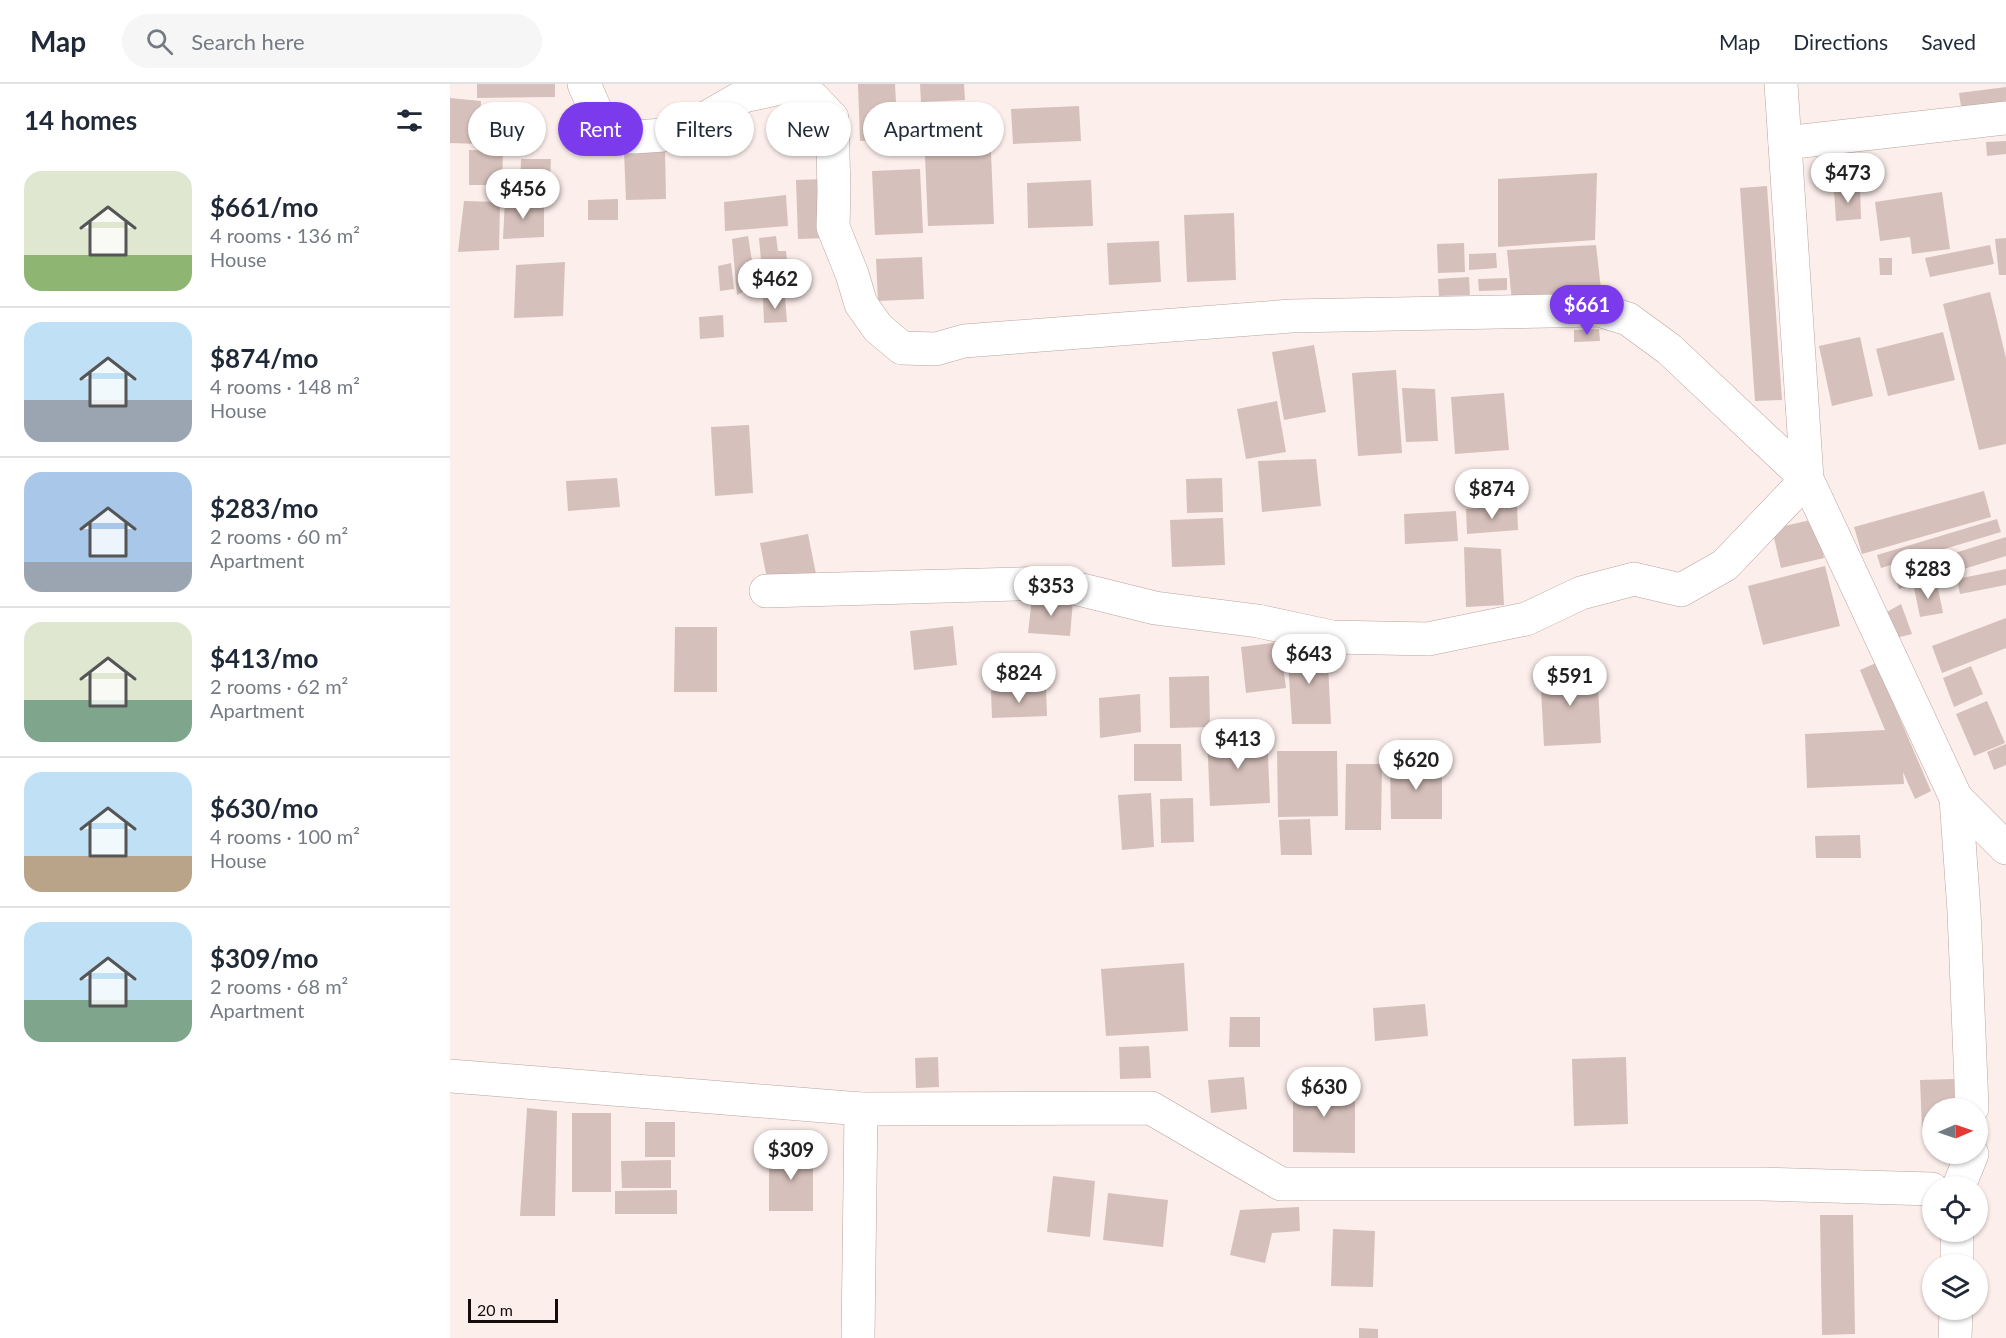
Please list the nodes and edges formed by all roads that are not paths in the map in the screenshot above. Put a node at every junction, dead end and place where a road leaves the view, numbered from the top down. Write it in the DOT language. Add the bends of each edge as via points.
graph roads {
  1 [pos="584,84"];
  2 [pos="1781,84"];
  3 [pos="2006,118"];
  4 [pos="1785,143"];
  5 [pos="1807,479"];
  6 [pos="766,591"];
  7 [pos="1956,798"];
  8 [pos="2006,848"];
  9 [pos="450,1076"];
  10 [pos="1972,1098"];
  11 [pos="861,1109"];
  12 [pos="1922,1189"];
  13 [pos="1956,1320"];
  14 [pos="858,1338"];
  15 [pos="1955,1338"];
  1 -- 5 [label="street" via="602,125 618,137 678,134 744,96 780,88 812,96 832,118 835,235 861,304 878,328 902,348 936,349 964,341 1291,316 1599,310 1628,319 1669,349"];
  2 -- 4 [label="street"];
  3 -- 4 [label="street"];
  4 -- 5 [label="street"];
  5 -- 6 [label="street" via="1725,565 1681,590 1634,579 1581,593 1526,619 1428,639 1332,637 1258,621 1155,608 1054,583"];
  5 -- 7 [label="street"];
  7 -- 8 [label="street"];
  7 -- 10 [label="street"];
  9 -- 11 [label="street"];
  11 -- 12 [label="street" via="1151,1108 1281,1184 1764,1184"];
  11 -- 14 [label="street"];
  13 -- 15 [label="street"];
}
